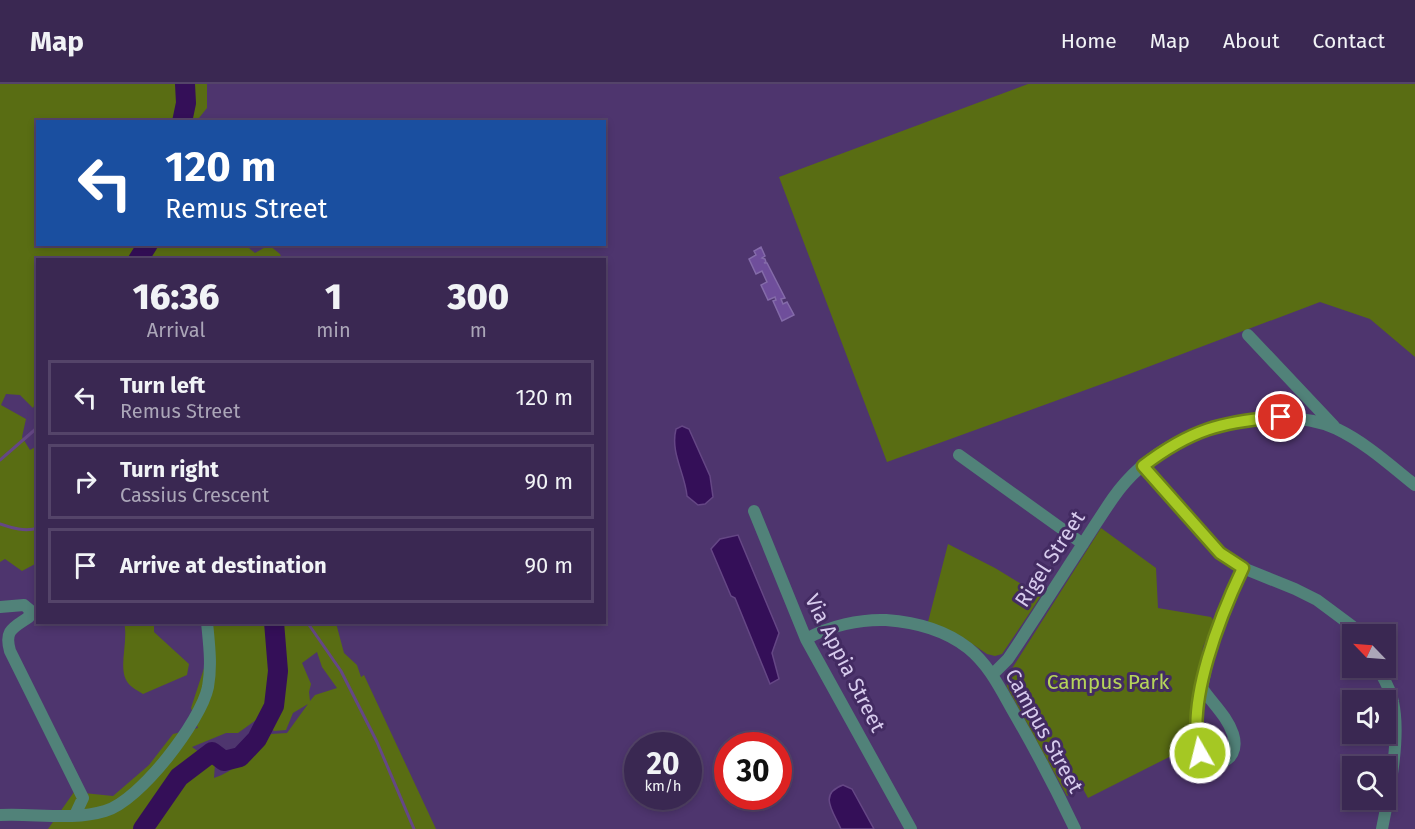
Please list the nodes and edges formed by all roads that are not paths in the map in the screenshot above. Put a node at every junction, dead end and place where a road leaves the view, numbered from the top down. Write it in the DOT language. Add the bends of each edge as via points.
graph roads {
  1 [pos="1248,335"];
  2 [pos="1336,429"];
  3 [pos="959,455"];
  4 [pos="1143,466"];
  5 [pos="1415,485"];
  6 [pos="754,511"];
  7 [pos="1083,544"];
  8 [pos="1243,568"];
  9 [pos="0,607"];
  10 [pos="207,624"];
  11 [pos="1349,624"];
  12 [pos="806,639"];
  13 [pos="993,674"];
  14 [pos="1383,678"];
  15 [pos="1202,688"];
  16 [pos="0,815"];
  17 [pos="75,815"];
  18 [pos="911,829"];
  19 [pos="1075,829"];
  20 [pos="1382,829"];
  1 -- 2 [label="street"];
  2 -- 4 [label="street, Rigel Street" via="1318,422 1281,417 1227,423 1187,436"];
  2 -- 5 [label="street" via="1361,443"];
  3 -- 7 [label="street"];
  4 -- 7 [label="street, Rigel Street" via="1114,496"];
  4 -- 8 [label="street" via="1220,553"];
  6 -- 12 [label="street, Via Appia Street"];
  7 -- 13 [label="street, Rigel Street" via="1008,659"];
  8 -- 11 [label="street" via="1317,600"];
  8 -- 15 [label="street" via="1210,648"];
  9 -- 17 [label="street" via="24,605 30,610 29,617 10,630 7,641 83,798"];
  10 -- 17 [label="street" via="211,658 208,687 198,715 138,790 107,811"];
  12 -- 13 [label="street, Campus Street" via="848,624 905,622 956,639"];
  12 -- 18 [label="street, Via Appia Street"];
  13 -- 19 [label="street, Campus Street"];
  14 -- 20 [label="street" via="1393,701 1395,718"];
  15 -- 15 [label="street" via="1197,742 1206,759 1221,762 1233,752 1233,734"];
  16 -- 17 [label="street"];
}
